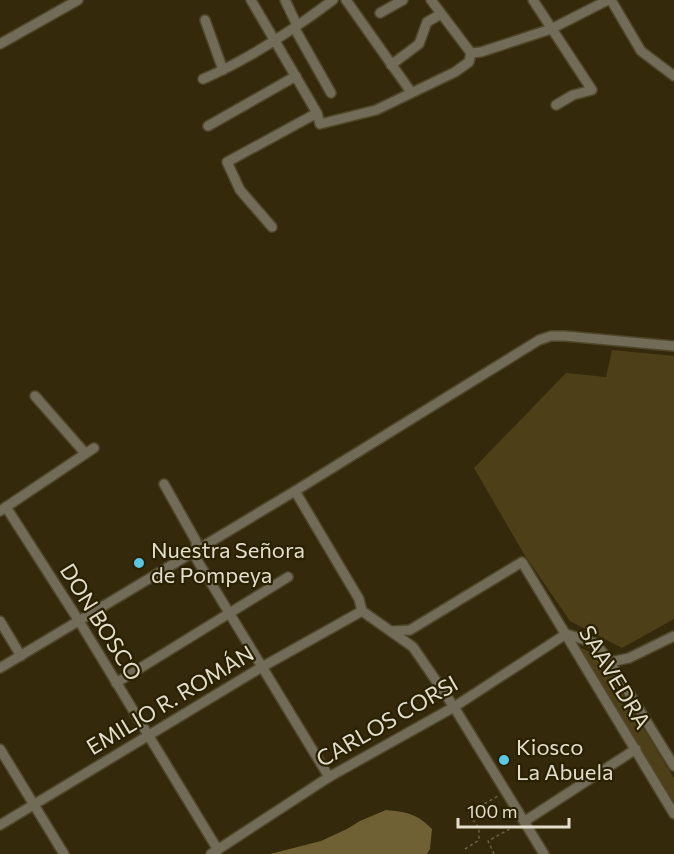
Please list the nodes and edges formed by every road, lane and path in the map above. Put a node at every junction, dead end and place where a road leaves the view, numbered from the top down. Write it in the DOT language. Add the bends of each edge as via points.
graph roads {
  1 [pos="78,0"];
  2 [pos="251,0"];
  3 [pos="285,0"];
  4 [pos="333,0"];
  5 [pos="346,0"];
  6 [pos="403,0"];
  7 [pos="431,0"];
  8 [pos="533,0"];
  9 [pos="609,0"];
  10 [pos="380,13"];
  11 [pos="441,14"];
  12 [pos="205,20"];
  13 [pos="296,29"];
  14 [pos="550,29"];
  15 [pos="275,39"];
  16 [pos="0,44"];
  17 [pos="471,53"];
  18 [pos="392,65"];
  19 [pos="223,70"];
  20 [pos="296,76"];
  21 [pos="674,76"];
  22 [pos="203,79"];
  23 [pos="411,92"];
  24 [pos="331,93"];
  25 [pos="556,105"];
  26 [pos="317,113"];
  27 [pos="208,126"];
  28 [pos="272,227"];
  29 [pos="674,346"];
  30 [pos="35,396"];
  31 [pos="164,484"];
  32 [pos="295,491"];
  33 [pos="3,509"];
  34 [pos="197,549"];
  35 [pos="288,577"];
  36 [pos="362,611"];
  37 [pos="231,613"];
  38 [pos="0,621"];
  39 [pos="79,621"];
  40 [pos="393,631"];
  41 [pos="566,633"];
  42 [pos="674,636"];
  43 [pos="21,656"];
  44 [pos="610,662"];
  45 [pos="262,667"];
  46 [pos="0,668"];
  47 [pos="116,683"];
  48 [pos="454,707"];
  49 [pos="148,736"];
  50 [pos="0,749"];
  51 [pos="636,749"];
  52 [pos="674,766"];
  53 [pos="329,777"];
  54 [pos="507,792"];
  55 [pos="33,805"];
  56 [pos="674,814"];
  57 [pos="525,821"];
  58 [pos="0,825"];
  59 [pos="465,849"];
  60 [pos="214,852"];
  61 [pos="64,854"];
  62 [pos="494,854"];
  63 [pos="544,854"];
  1 -- 16 [label="street"];
  2 -- 15 [label="street"];
  3 -- 13 [label="street"];
  4 -- 13 [label="street"];
  5 -- 18 [label="street"];
  6 -- 10 [label="street"];
  7 -- 11 [label="street"];
  8 -- 14 [label="street"];
  9 -- 14 [label="street"];
  9 -- 21 [label="street" via="641,51"];
  11 -- 17 [label="street"];
  11 -- 18 [label="street" via="427,22 419,44"];
  12 -- 19 [label="street"];
  13 -- 15 [label="street"];
  13 -- 24 [label="street"];
  14 -- 17 [label="street"];
  14 -- 25 [label="street" via="592,90"];
  15 -- 19 [label="street"];
  15 -- 20 [label="street"];
  17 -- 23 [label="street" via="469,62 455,72"];
  18 -- 23 [label="street"];
  19 -- 22 [label="street"];
  20 -- 26 [label="street"];
  20 -- 27 [label="street"];
  23 -- 26 [label="street" via="376,110 320,124"];
  26 -- 28 [label="street" via="227,162 240,190"];
  29 -- 32 [label="street" via="565,336 539,340"];
  30 -- 33 [label="street" via="89,450"];
  31 -- 34 [label="street"];
  32 -- 34 [label="street"];
  32 -- 36 [label="street"];
  33 -- 39 [label="street, DON BOSCO"];
  34 -- 37 [label="street" via="197,560"];
  34 -- 39 [label="street"];
  35 -- 37 [label="street"];
  36 -- 40 [label="street"];
  36 -- 45 [label="street, EMILIO R. ROMÁN"];
  37 -- 45 [label="street"];
  37 -- 47 [label="street"];
  38 -- 43 [label="street"];
  39 -- 43 [label="street"];
  39 -- 47 [label="street, DON BOSCO"];
  40 -- 41 [label="street, SAAVEDRA" via="410,630 522,562"];
  40 -- 48 [label="street" via="413,647"];
  41 -- 44 [label="street, SAAVEDRA" via="595,643"];
  41 -- 48 [label="street, CARLOS CORSI"];
  41 -- 51 [label="street, SAAVEDRA"];
  42 -- 44 [label="street" via="629,658"];
  43 -- 46 [label="street"];
  44 -- 52 [label="street, SAAVEDRA"];
  45 -- 49 [label="street, EMILIO R. ROMÁN"];
  45 -- 53 [label="street"];
  47 -- 49 [label="street, DON BOSCO"];
  48 -- 53 [label="street, CARLOS CORSI"];
  48 -- 54 [label="street"];
  49 -- 55 [label="street, EMILIO R. ROMÁN"];
  49 -- 60 [label="street, DON BOSCO"];
  50 -- 55 [label="street"];
  51 -- 56 [label="street, SAAVEDRA"];
  51 -- 57 [label="street"];
  53 -- 60 [label="street, CARLOS CORSI"];
  54 -- 57 [label="street"];
  54 -- 59 [label="path" via="468,813 479,828 479,840"];
  55 -- 58 [label="street, EMILIO R. ROMÁN"];
  55 -- 61 [label="street"];
  57 -- 62 [label="path" via="488,841"];
  57 -- 63 [label="street"];
}
